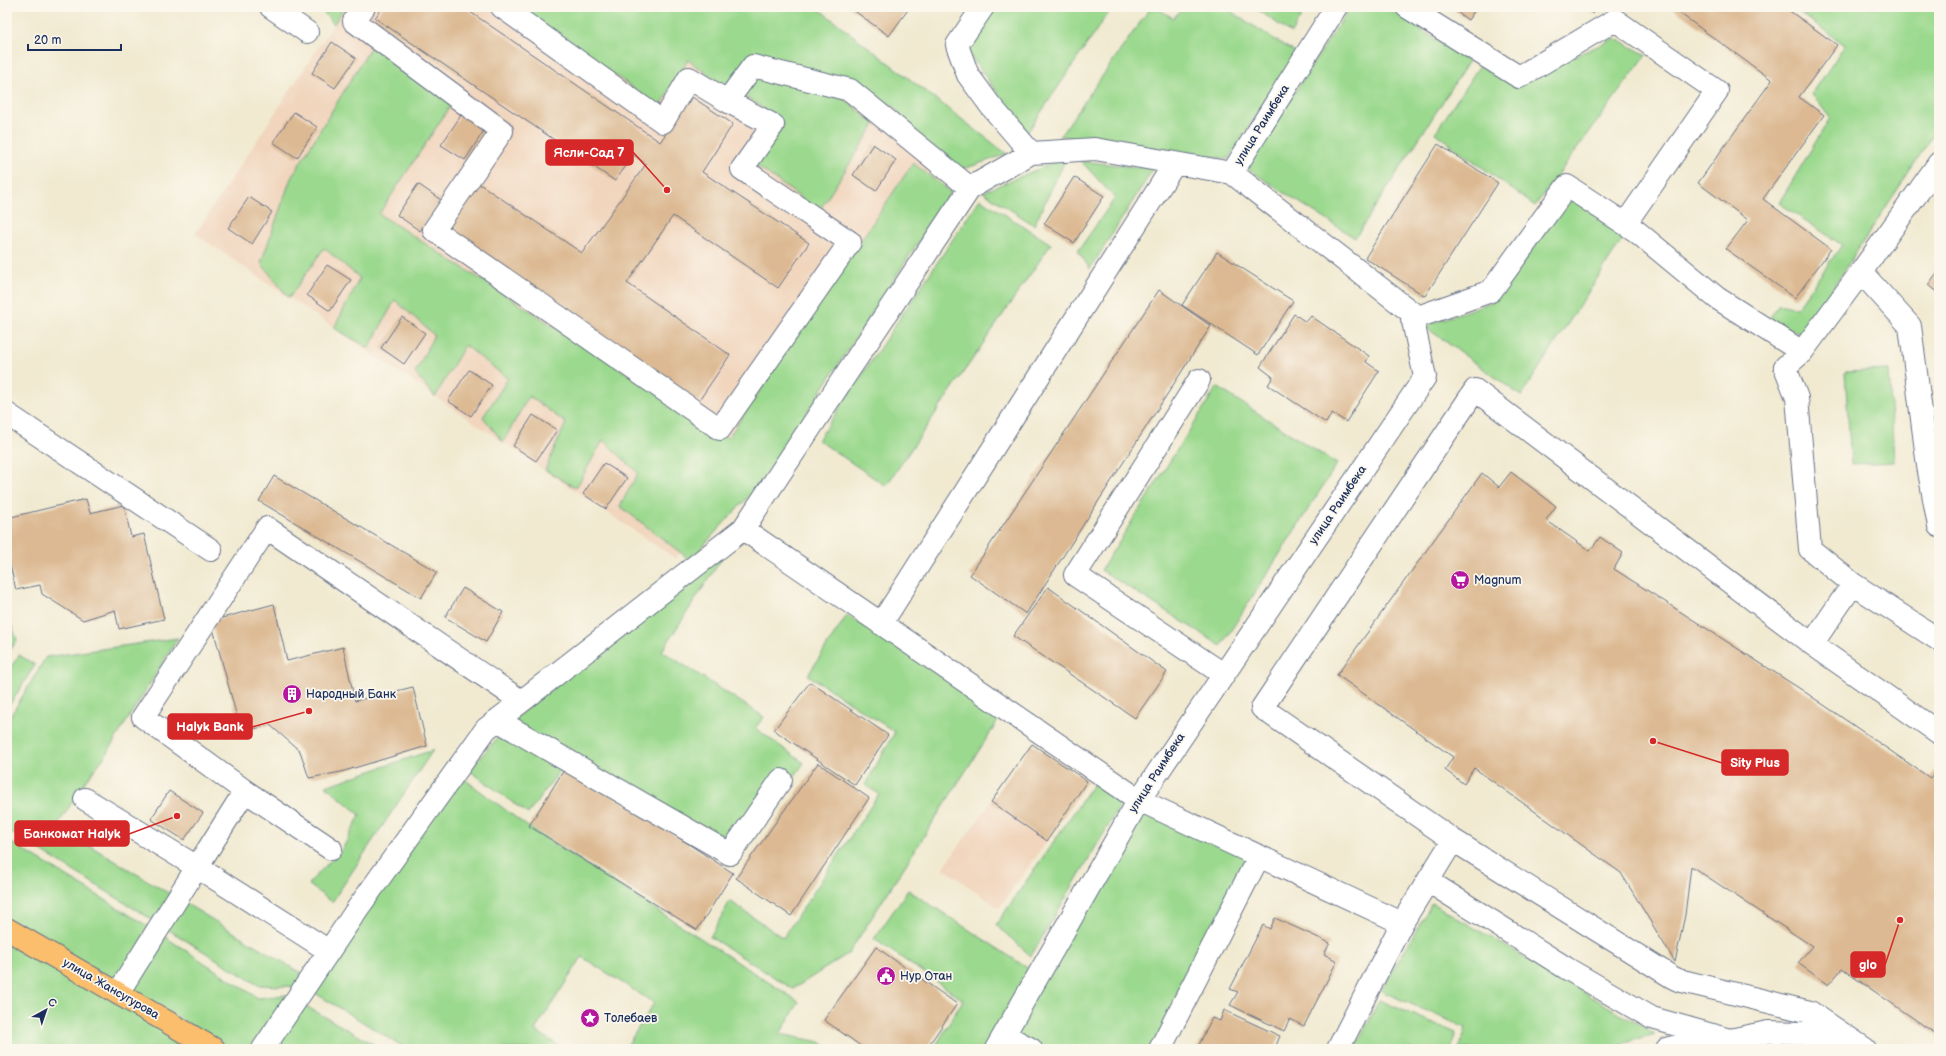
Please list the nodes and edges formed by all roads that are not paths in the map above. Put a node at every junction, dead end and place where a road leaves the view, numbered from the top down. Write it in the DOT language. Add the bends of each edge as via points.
graph roads {
  1 [pos="271,7"];
  2 [pos="364,7"];
  3 [pos="502,7"];
  4 [pos="983,7"];
  5 [pos="1336,7"];
  6 [pos="1407,7"];
  7 [pos="307,32"];
  8 [pos="727,101"];
  9 [pos="1031,153"];
  10 [pos="1175,163"];
  11 [pos="1939,163"];
  12 [pos="1232,173"];
  13 [pos="970,188"];
  14 [pos="1626,224"];
  15 [pos="1862,272"];
  16 [pos="1412,319"];
  17 [pos="1802,352"];
  18 [pos="1199,380"];
  19 [pos="7,414"];
  20 [pos="1939,526"];
  21 [pos="743,529"];
  22 [pos="211,550"];
  23 [pos="1853,584"];
  24 [pos="881,624"];
  25 [pos="1939,640"];
  26 [pos="1812,644"];
  27 [pos="1223,674"];
  28 [pos="521,701"];
  29 [pos="497,720"];
  30 [pos="1939,733"];
  31 [pos="781,780"];
  32 [pos="245,791"];
  33 [pos="85,799"];
  34 [pos="1139,800"];
  35 [pos="1453,840"];
  36 [pos="331,849"];
  37 [pos="1259,856"];
  38 [pos="197,868"];
  39 [pos="1428,881"];
  40 [pos="1402,923"];
  41 [pos="7,929"];
  42 [pos="329,951"];
  43 [pos="118,993"];
  44 [pos="1725,1041"];
  45 [pos="1000,1042"];
  46 [pos="214,1049"];
  47 [pos="263,1049"];
  48 [pos="1031,1049"];
  49 [pos="1160,1049"];
  50 [pos="1338,1049"];
  51 [pos="1667,1049"];
  52 [pos="1835,1049"];
  53 [pos="1865,1049"];
  1 -- 7 [label="street"];
  2 -- 8 [label="street" via="354,21 502,131 434,230 720,429 850,242 742,169 773,125"];
  3 -- 8 [label="street" via="663,122 689,78"];
  4 -- 9 [label="street" via="957,45 968,76"];
  5 -- 12 [label="street, улица Раимбека"];
  6 -- 14 [label="street" via="1518,77 1615,20 1717,91"];
  8 -- 13 [label="street" via="752,66 850,90"];
  9 -- 10 [label="street" via="1095,149"];
  9 -- 13 [label="street"];
  10 -- 12 [label="street"];
  10 -- 24 [label="street"];
  11 -- 15 [label="street"];
  12 -- 16 [label="street, улица Раимбека" via="1411,312"];
  13 -- 21 [label="street"];
  14 -- 16 [label="street" via="1567,186 1491,291"];
  14 -- 17 [label="street" via="1717,298"];
  15 -- 17 [label="street"];
  15 -- 20 [label="street" via="1910,326 1928,466"];
  16 -- 27 [label="street, улица Раимбека" via="1425,376"];
  17 -- 23 [label="street" via="1785,367 1797,398 1810,550"];
  18 -- 27 [label="street" via="1075,575"];
  19 -- 22 [label="street"];
  21 -- 24 [label="street"];
  21 -- 28 [label="street"];
  23 -- 25 [label="street"];
  23 -- 26 [label="street"];
  24 -- 34 [label="street"];
  26 -- 30 [label="street"];
  26 -- 35 [label="street" via="1475,390 1262,708"];
  27 -- 34 [label="street, улица Раимбека"];
  28 -- 29 [label="street"];
  28 -- 32 [label="street" via="267,528 143,717"];
  29 -- 31 [label="street" via="730,854"];
  29 -- 42 [label="street" via="486,729"];
  32 -- 36 [label="street"];
  32 -- 38 [label="street"];
  33 -- 38 [label="street"];
  34 -- 37 [label="street"];
  34 -- 45 [label="street, улица Раимбека"];
  35 -- 39 [label="street"];
  35 -- 53 [label="street" via="1678,980 1810,1012"];
  37 -- 40 [label="street"];
  37 -- 49 [label="street"];
  38 -- 42 [label="street"];
  38 -- 43 [label="street"];
  39 -- 40 [label="street"];
  39 -- 44 [label="street" via="1566,968 1652,1018"];
  40 -- 50 [label="street"];
  41 -- 43 [label="main road, улица Жансугурова"];
  42 -- 47 [label="street"];
  43 -- 46 [label="main road, улица Жансугурова"];
  44 -- 51 [label="street"];
  44 -- 52 [label="street" via="1768,1032 1803,1033"];
  45 -- 48 [label="street"];
}
